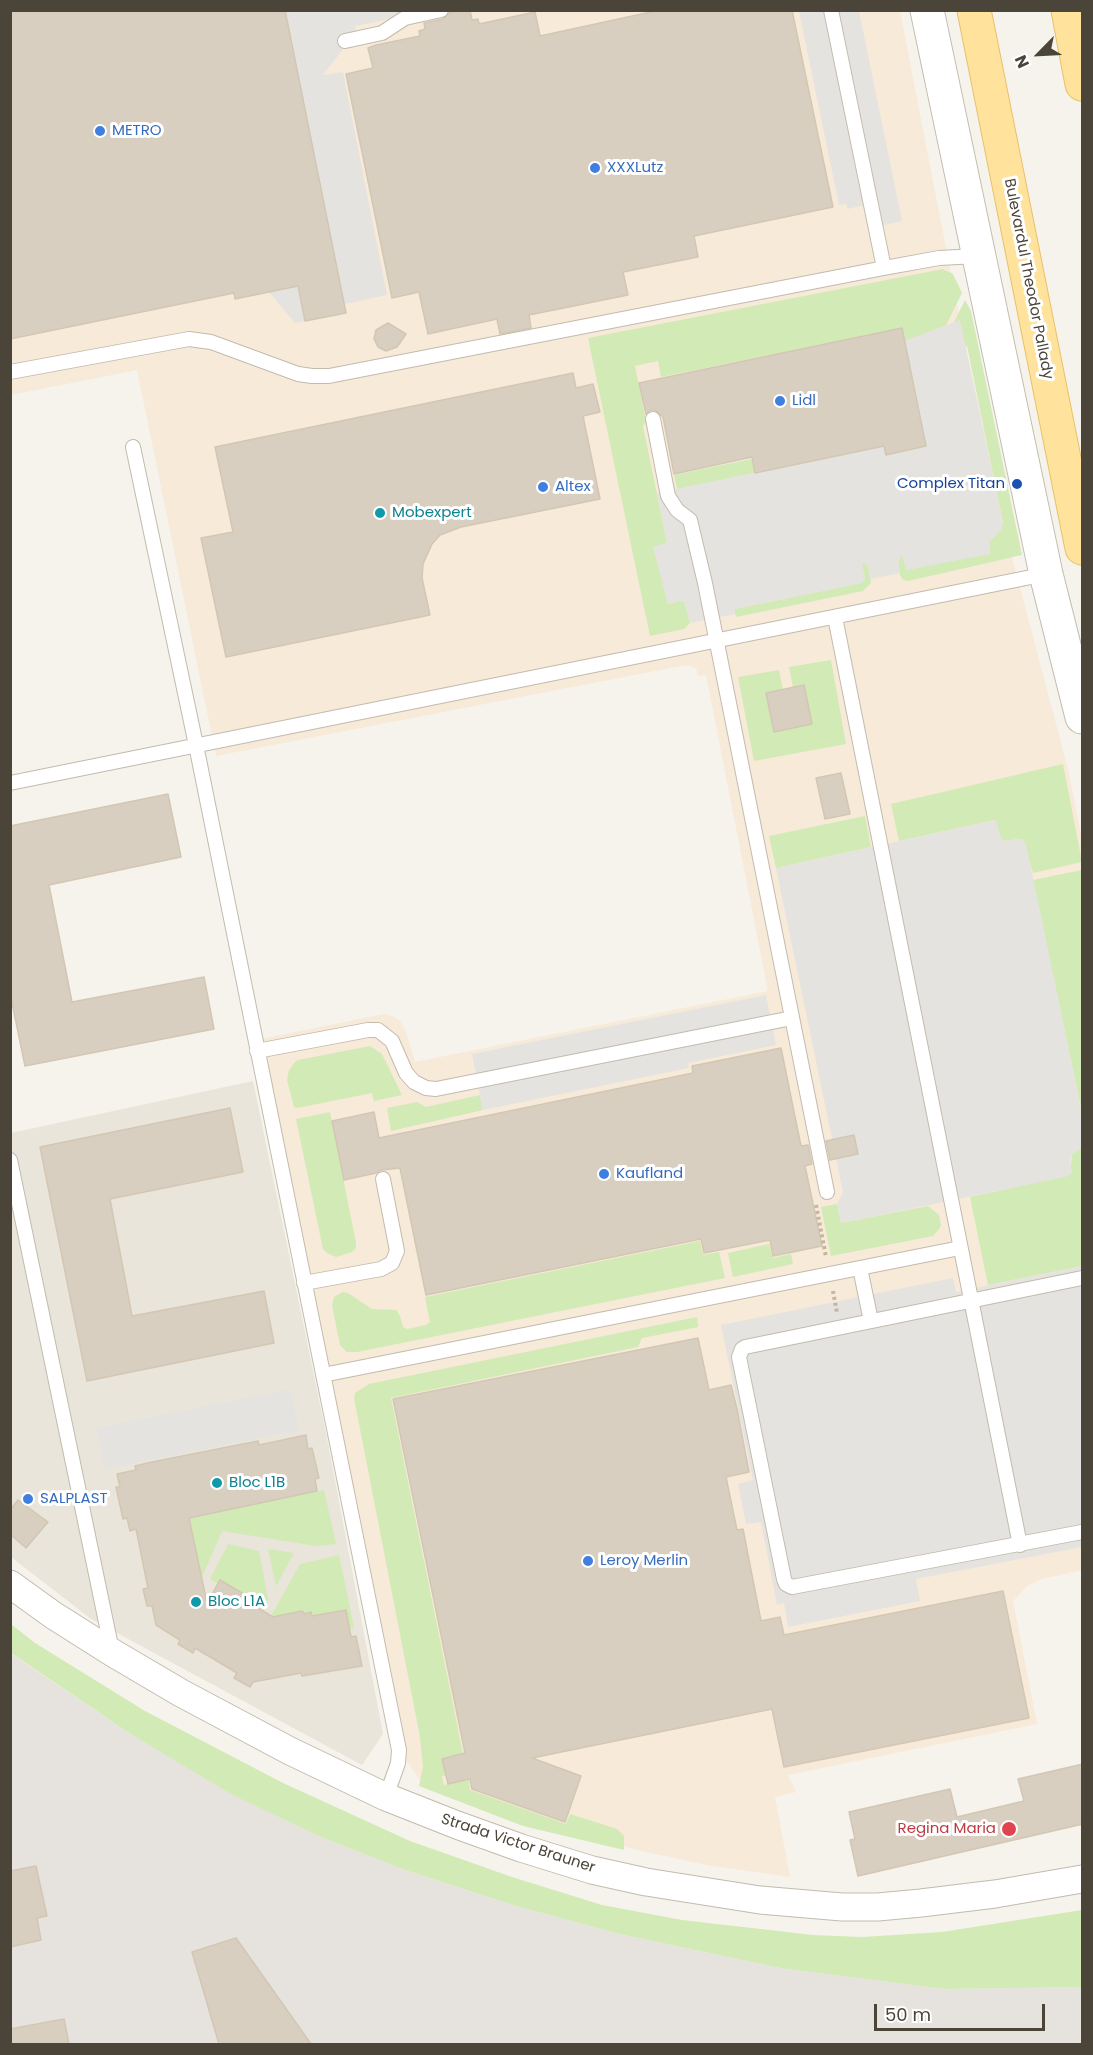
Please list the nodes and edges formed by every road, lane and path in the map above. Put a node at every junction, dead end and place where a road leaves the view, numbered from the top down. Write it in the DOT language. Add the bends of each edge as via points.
graph roads {
  1 [pos="441,10"];
  2 [pos="831,10"];
  3 [pos="927,10"];
  4 [pos="974,10"];
  5 [pos="1068,10"];
  6 [pos="345,41"];
  7 [pos="1082,80"];
  8 [pos="978,256"];
  9 [pos="884,268"];
  10 [pos="10,372"];
  11 [pos="653,419"];
  12 [pos="133,447"];
  13 [pos="1083,548"];
  14 [pos="1046,574"];
  15 [pos="835,617"];
  16 [pos="717,641"];
  17 [pos="1083,717"];
  18 [pos="196,745"];
  19 [pos="10,783"];
  20 [pos="792,1018"];
  21 [pos="257,1051"];
  22 [pos="10,1160"];
  23 [pos="383,1179"];
  24 [pos="827,1192"];
  25 [pos="960,1248"];
  26 [pos="860,1268"];
  27 [pos="1083,1278"];
  28 [pos="304,1283"];
  29 [pos="971,1301"];
  30 [pos="871,1321"];
  31 [pos="323,1375"];
  32 [pos="1083,1532"];
  33 [pos="1020,1545"];
  34 [pos="10,1584"];
  35 [pos="112,1653"];
  36 [pos="386,1797"];
  37 [pos="1083,1879"];
  1 -- 6 [label="lane" via="405,18 382,33"];
  2 -- 9 [label="lane"];
  3 -- 8 [label="street"];
  4 -- 13 [label="main road, Bulevardul Theodor Pallady"];
  5 -- 7 [label="main road"];
  8 -- 9 [label="lane"];
  8 -- 14 [label="street"];
  9 -- 10 [label="lane" via="329,376 298,374 211,342 189,339"];
  11 -- 16 [label="lane" via="670,501 690,520"];
  12 -- 18 [label="lane"];
  14 -- 15 [label="lane"];
  14 -- 17 [label="street"];
  15 -- 16 [label="lane"];
  15 -- 25 [label="lane"];
  16 -- 18 [label="lane"];
  16 -- 20 [label="lane"];
  18 -- 19 [label="lane"];
  18 -- 21 [label="lane"];
  20 -- 21 [label="lane" via="436,1089 414,1082 392,1041 378,1030"];
  20 -- 24 [label="lane"];
  21 -- 28 [label="lane"];
  22 -- 35 [label="lane"];
  23 -- 28 [label="lane" via="397,1251 392,1263 381,1269"];
  25 -- 26 [label="lane"];
  25 -- 29 [label="lane"];
  26 -- 30 [label="lane"];
  26 -- 31 [label="lane"];
  27 -- 29 [label="lane"];
  28 -- 31 [label="lane"];
  29 -- 30 [label="lane"];
  29 -- 33 [label="lane"];
  30 -- 33 [label="lane" via="745,1347 740,1353 786,1584 792,1587"];
  31 -- 36 [label="lane" via="399,1750"];
  32 -- 33 [label="lane"];
  34 -- 35 [label="street, Strada Victor Brauner"];
  35 -- 36 [label="street, Strada Victor Brauner" via="237,1724"];
  36 -- 37 [label="street, Strada Victor Brauner" via="472,1831 592,1870 760,1900 878,1907"];
}
